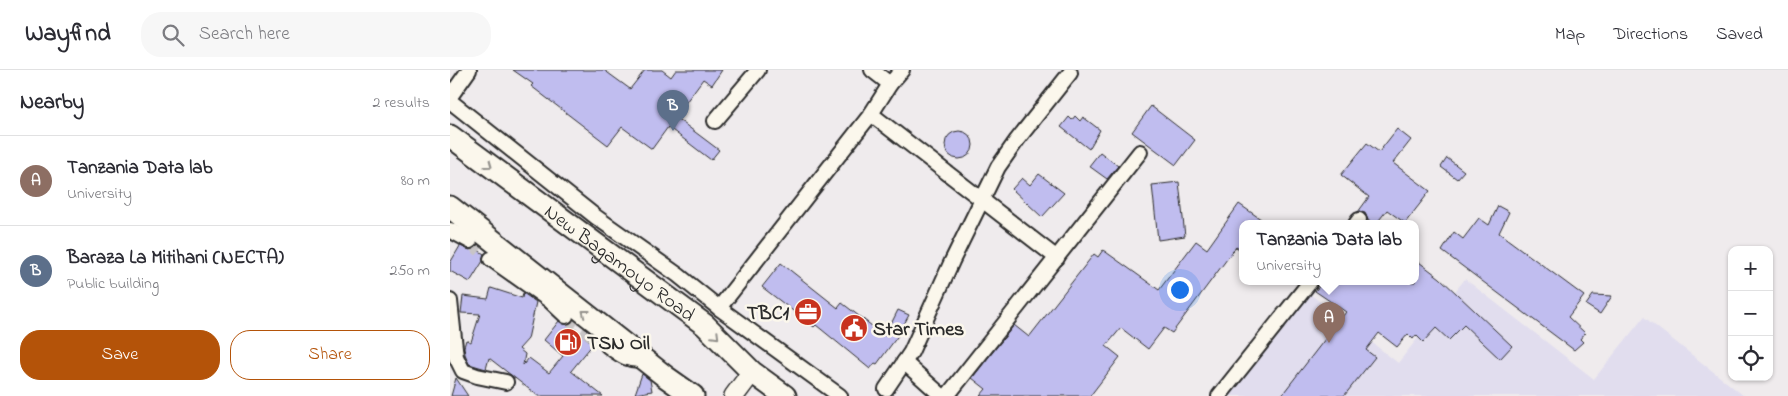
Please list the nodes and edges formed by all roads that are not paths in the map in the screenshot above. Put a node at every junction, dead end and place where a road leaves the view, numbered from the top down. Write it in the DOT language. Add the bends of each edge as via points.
graph roads {
  1 [pos="469,70"];
  2 [pos="758,70"];
  3 [pos="872,70"];
  4 [pos="902,70"];
  5 [pos="1070,73"];
  6 [pos="890,84"];
  7 [pos="451,97"];
  8 [pos="870,114"];
  9 [pos="715,121"];
  10 [pos="450,136"];
  11 [pos="1140,152"];
  12 [pos="983,201"];
  13 [pos="450,207"];
  14 [pos="450,230"];
  15 [pos="470,241"];
  16 [pos="1057,258"];
  17 [pos="491,259"];
  18 [pos="1308,285"];
  19 [pos="450,301"];
  20 [pos="719,308"];
  21 [pos="566,316"];
  22 [pos="608,346"];
  23 [pos="644,359"];
  24 [pos="904,362"];
  25 [pos="752,372"];
  26 [pos="506,382"];
  27 [pos="886,389"];
  28 [pos="778,394"];
  29 [pos="693,396"];
  30 [pos="734,396"];
  31 [pos="840,396"];
  32 [pos="942,396"];
  33 [pos="947,396"];
  34 [pos="1219,396"];
  1 -- 7 [label="street"];
  2 -- 9 [label="street"];
  3 -- 6 [label="street"];
  4 -- 6 [label="street"];
  5 -- 12 [label="street" via="998,167"];
  6 -- 8 [label="street"];
  7 -- 20 [label="street" via="596,216"];
  8 -- 12 [label="street"];
  8 -- 20 [label="street"];
  10 -- 25 [label="highway, New Bagamoyo Road, one-way" via="705,325"];
  11 -- 16 [label="street"];
  12 -- 16 [label="street"];
  12 -- 24 [label="street"];
  23 -- 13 [label="highway, one-way"];
  14 -- 15 [label="street"];
  16 -- 33 [label="street"];
  17 -- 21 [label="street"];
  18 -- 34 [label="street"];
  19 -- 26 [label="street" via="456,356 463,371"];
  20 -- 31 [label="street"];
  22 -- 23 [label="street" via="624,358"];
  23 -- 29 [label="highway"];
  24 -- 27 [label="street"];
  24 -- 32 [label="street"];
  25 -- 28 [label="highway, New Bagamoyo Road"];
  25 -- 30 [label="main road"];
}
